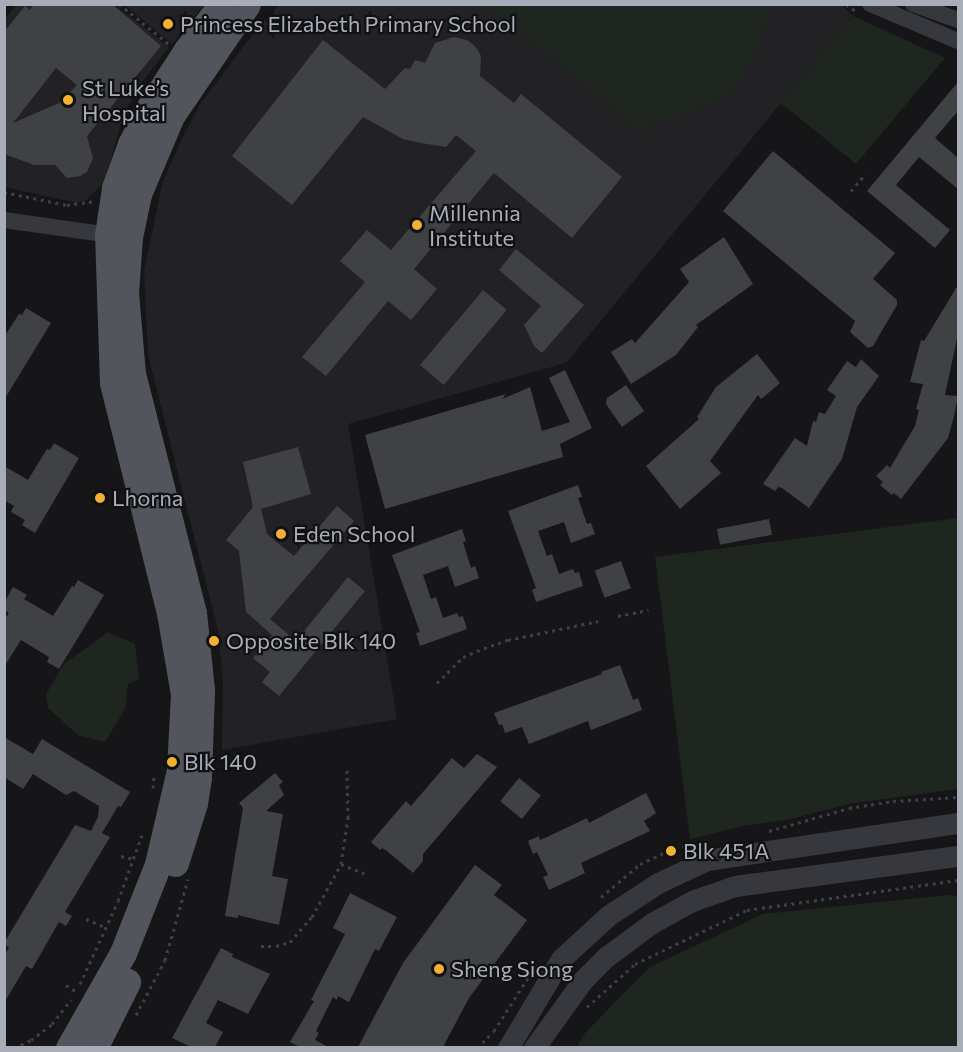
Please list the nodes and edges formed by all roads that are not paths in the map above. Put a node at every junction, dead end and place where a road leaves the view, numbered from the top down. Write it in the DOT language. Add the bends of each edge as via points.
graph roads {
  1 [pos="222,4"];
  2 [pos="247,4"];
  3 [pos="870,4"];
  4 [pos="913,4"];
  5 [pos="958,20"];
  6 [pos="958,41"];
  7 [pos="4,220"];
  8 [pos="119,236"];
  9 [pos="958,823"];
  10 [pos="958,856"];
  11 [pos="85,1022"];
  12 [pos="61,1047"];
  13 [pos="69,1047"];
  14 [pos="94,1047"];
  15 [pos="508,1047"];
  16 [pos="534,1047"];
  1 -- 8 [label="main road" via="187,50 131,144 116,188"];
  2 -- 8 [label="main road" via="171,116"];
  3 -- 6 [label="street"];
  4 -- 5 [label="street"];
  7 -- 8 [label="street"];
  8 -- 11 [label="main road" via="113,383 170,613 184,694 180,770 158,864 123,953"];
  8 -- 14 [label="main road" via="132,374 193,613 201,690 201,740 194,803 182,844 135,967"];
  9 -- 15 [label="street" via="707,860 666,879 609,915 561,959"];
  10 -- 16 [label="street" via="735,886 692,900 606,957 583,980"];
  11 -- 12 [label="main road"];
  11 -- 13 [label="main road"];
}
